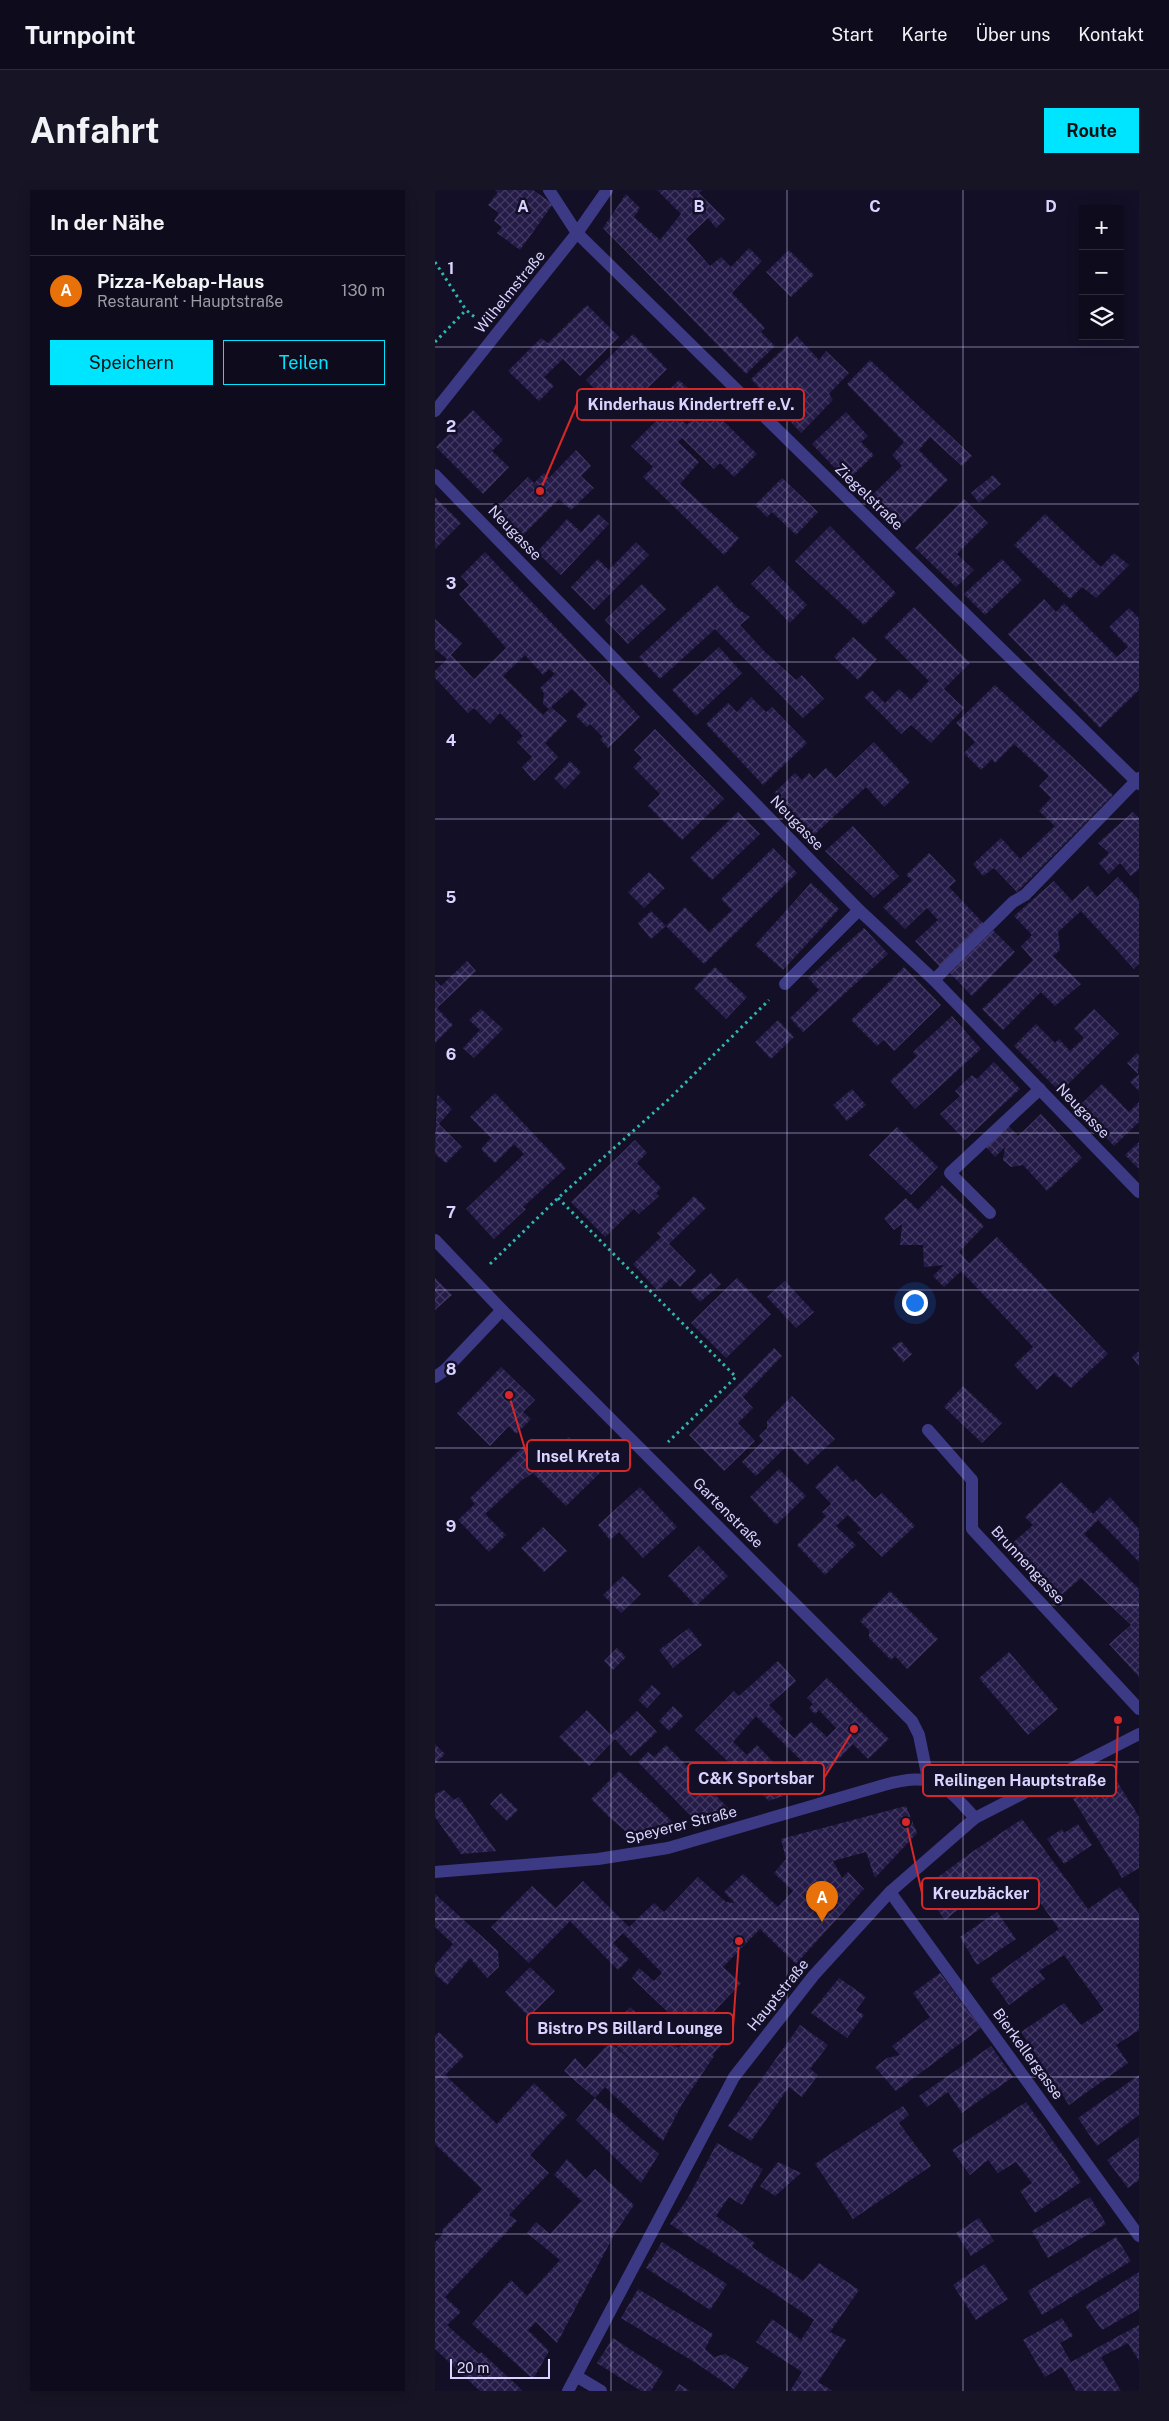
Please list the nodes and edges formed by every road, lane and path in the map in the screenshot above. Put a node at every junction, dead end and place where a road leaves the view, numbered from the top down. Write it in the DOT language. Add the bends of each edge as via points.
graph roads {
  1 [pos="549,190"];
  2 [pos="607,190"];
  3 [pos="577,233"];
  4 [pos="435,262"];
  5 [pos="466,310"];
  6 [pos="496,335"];
  7 [pos="435,342"];
  8 [pos="435,412"];
  9 [pos="435,475"];
  10 [pos="1138,781"];
  11 [pos="859,910"];
  12 [pos="934,980"];
  13 [pos="785,984"];
  14 [pos="1039,1089"];
  15 [pos="1139,1192"];
  16 [pos="558,1198"];
  17 [pos="990,1213"];
  18 [pos="435,1240"];
  19 [pos="474,1279"];
  20 [pos="502,1310"];
  21 [pos="435,1377"];
  22 [pos="927,1430"];
  23 [pos="650,1459"];
  24 [pos="1139,1709"];
  25 [pos="1139,1734"];
  26 [pos="928,1779"];
  27 [pos="975,1818"];
  28 [pos="435,1872"];
  29 [pos="890,1892"];
  30 [pos="1139,2236"];
  31 [pos="576,2376"];
  32 [pos="568,2391"];
  33 [pos="601,2391"];
  1 -- 3 [label="street, Ziegelstraße"];
  2 -- 3 [label="street, Wilhelmstraße"];
  3 -- 6 [label="street, Wilhelmstraße"];
  3 -- 10 [label="street, Ziegelstraße"];
  4 -- 5 [label="path"];
  5 -- 6 [label="path"];
  5 -- 7 [label="path"];
  6 -- 8 [label="street, Wilhelmstraße"];
  9 -- 11 [label="street, Neugasse"];
  10 -- 12 [label="street" via="1025,895 1013,902"];
  11 -- 12 [label="street, Neugasse"];
  11 -- 13 [label="street"];
  12 -- 14 [label="street, Neugasse"];
  13 -- 16 [label="path" via="669,1099"];
  14 -- 15 [label="street, Neugasse"];
  14 -- 17 [label="street" via="950,1173"];
  16 -- 19 [label="path"];
  16 -- 23 [label="path" via="736,1377"];
  18 -- 19 [label="street, Gartenstraße"];
  19 -- 20 [label="street, Gartenstraße"];
  20 -- 21 [label="street"];
  20 -- 23 [label="street, Gartenstraße"];
  22 -- 24 [label="street, Brunnengasse" via="972,1480 972,1529"];
  23 -- 26 [label="street, Gartenstraße" via="912,1721 919,1735"];
  25 -- 27 [label="street, Hauptstraße"];
  26 -- 27 [label="street" via="955,1796"];
  26 -- 28 [label="street, Speyerer Straße" via="914,1778 893,1783 650,1851 598,1859"];
  27 -- 29 [label="street, Hauptstraße"];
  29 -- 30 [label="street, Bierkellergasse"];
  29 -- 31 [label="street, Hauptstraße" via="814,1974 734,2077"];
  31 -- 32 [label="street, Hauptstraße"];
  31 -- 33 [label="street"];
}
